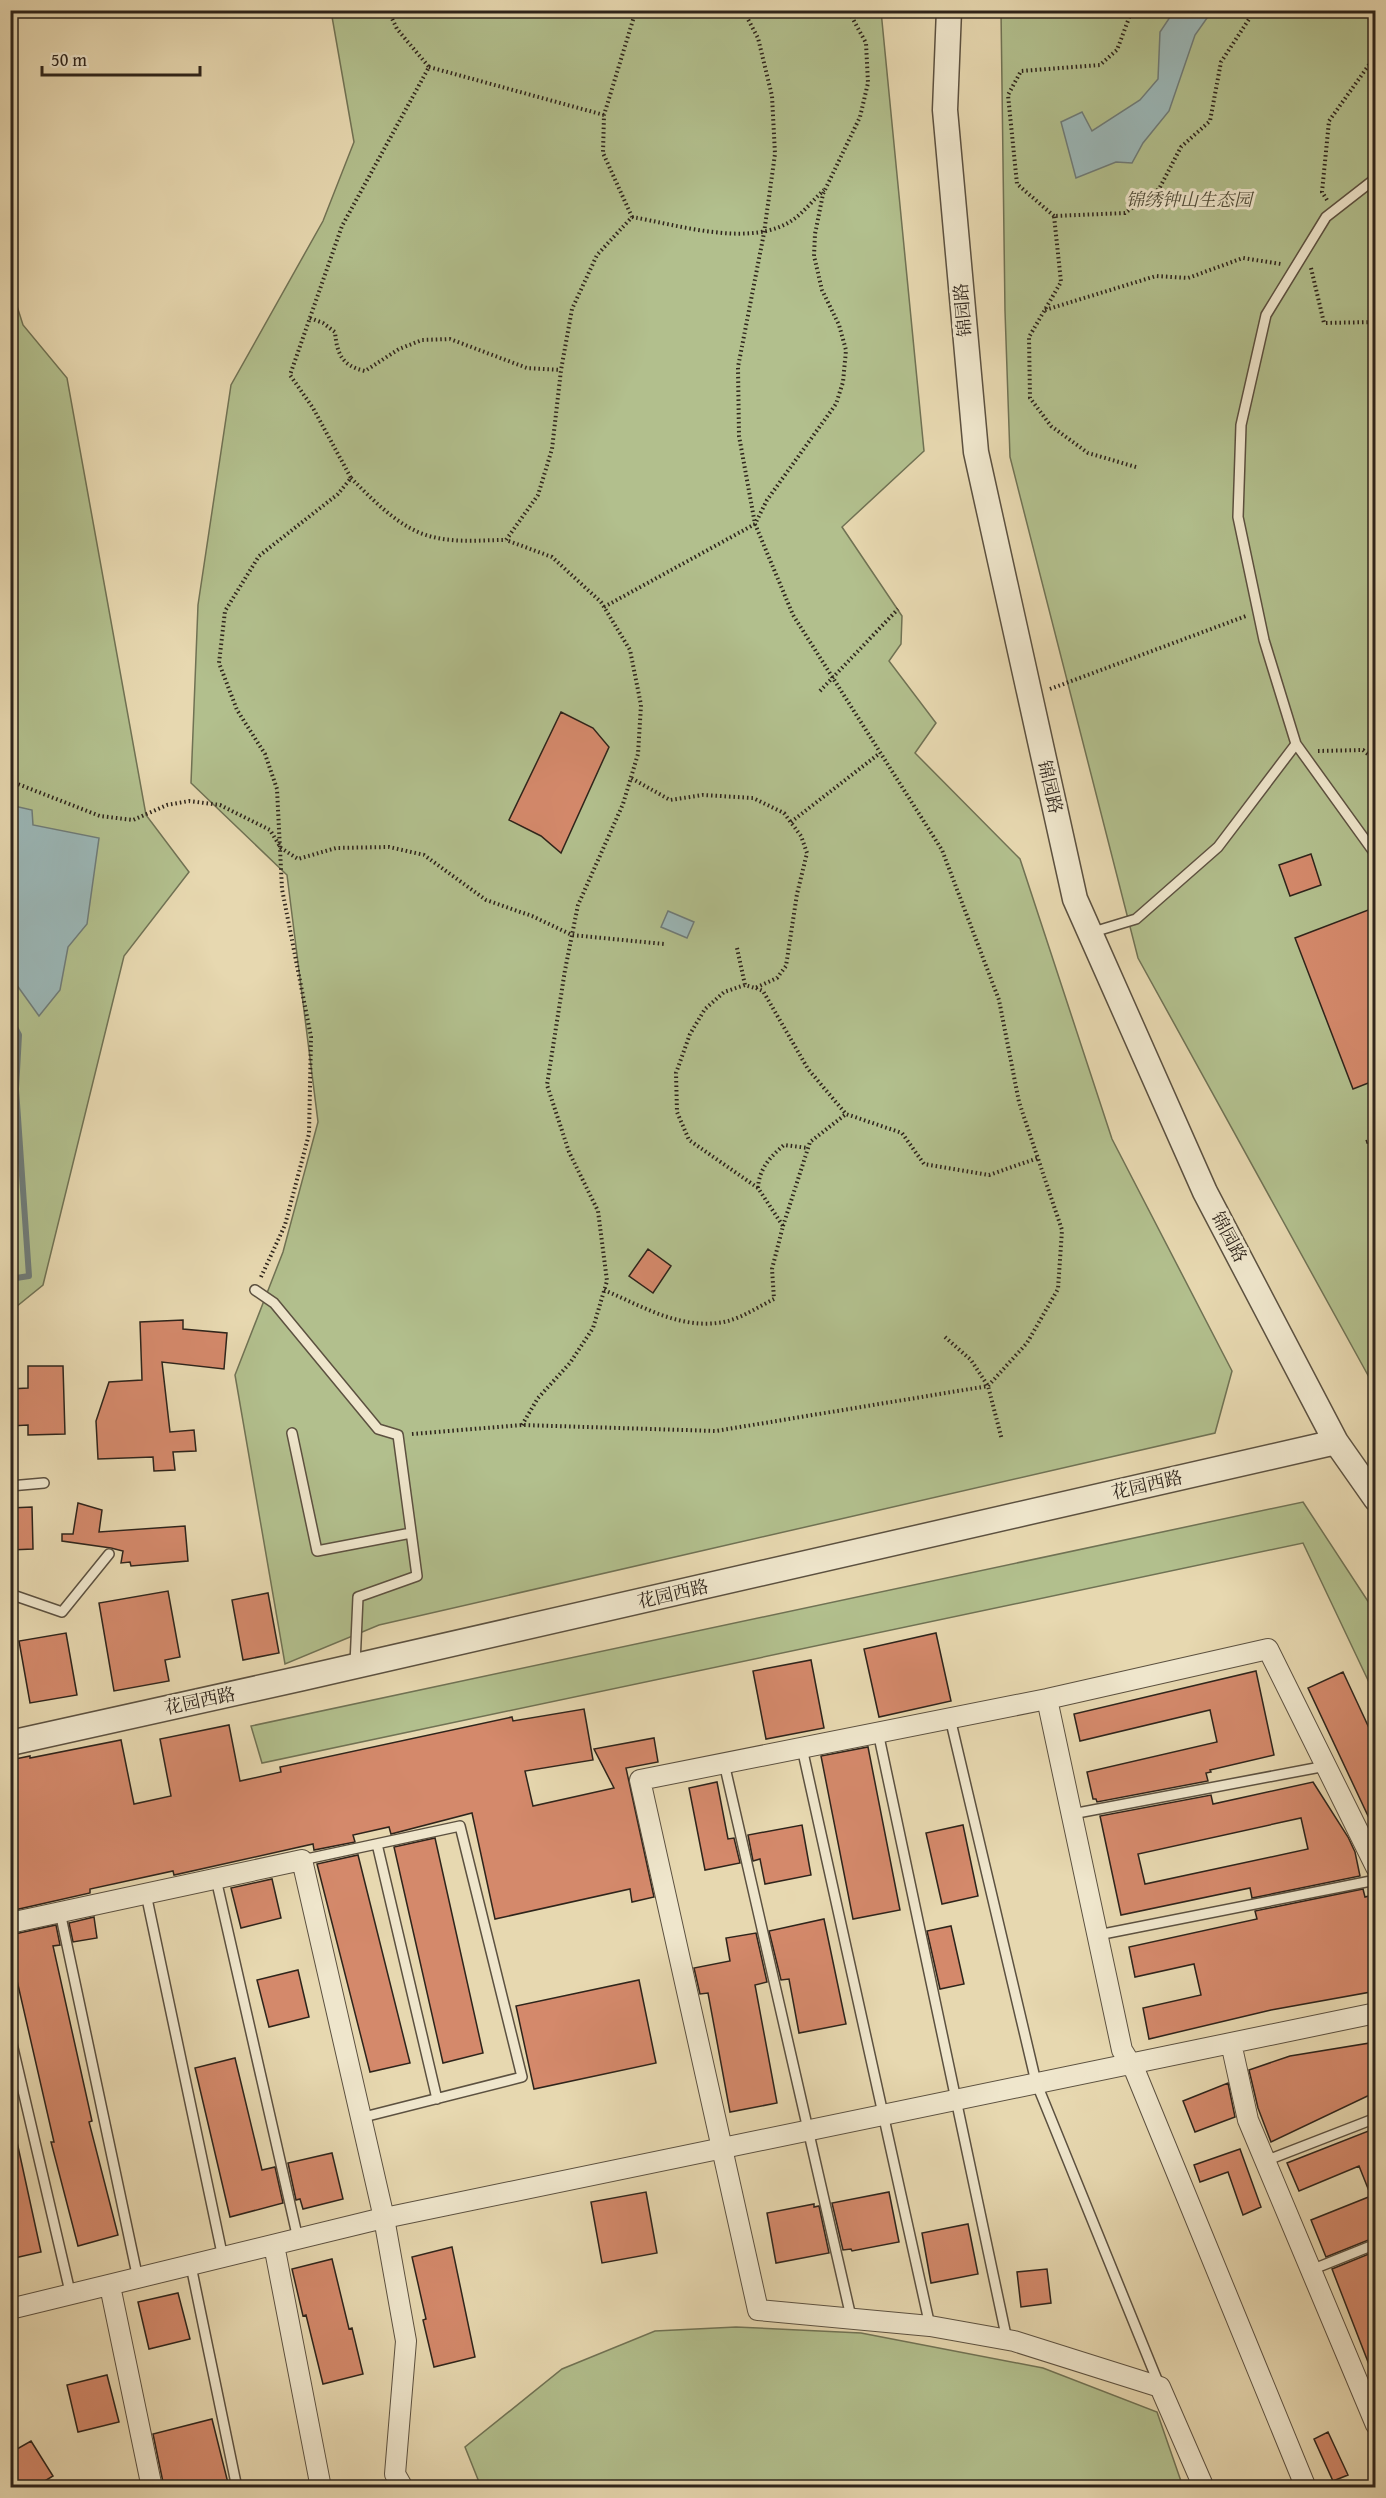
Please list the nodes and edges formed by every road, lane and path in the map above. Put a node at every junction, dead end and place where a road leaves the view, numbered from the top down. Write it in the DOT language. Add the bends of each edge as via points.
graph roads {
  1 [pos="388,10"];
  2 [pos="636,10"];
  3 [pos="849,10"];
  4 [pos="949,10"];
  5 [pos="1132,10"];
  6 [pos="1255,10"];
  7 [pos="743,11"];
  8 [pos="1376,55"];
  9 [pos="429,67"];
  10 [pos="604,115"];
  11 [pos="1376,178"];
  12 [pos="826,187"];
  13 [pos="1333,212"];
  14 [pos="1054,216"];
  15 [pos="633,217"];
  16 [pos="764,233"];
  17 [pos="1306,250"];
  18 [pos="1296,266"];
  19 [pos="1045,310"];
  20 [pos="310,318"];
  21 [pos="1376,322"];
  22 [pos="561,370"];
  23 [pos="1136,467"];
  24 [pos="351,478"];
  25 [pos="755,524"];
  26 [pos="506,540"];
  27 [pos="604,607"];
  28 [pos="898,609"];
  29 [pos="1258,612"];
  30 [pos="832,678"];
  31 [pos="820,691"];
  32 [pos="1030,696"];
  33 [pos="1299,748"];
  34 [pos="880,753"];
  35 [pos="1376,761"];
  36 [pos="631,778"];
  37 [pos="10,781"];
  38 [pos="791,822"];
  39 [pos="281,848"];
  40 [pos="1374,849"];
  41 [pos="1090,933"];
  42 [pos="572,935"];
  43 [pos="664,944"];
  44 [pos="737,948"];
  45 [pos="745,985"];
  46 [pos="755,988"];
  47 [pos="846,1114"];
  48 [pos="1366,1142"];
  49 [pos="808,1149"];
  50 [pos="1038,1158"];
  51 [pos="1376,1166"];
  52 [pos="758,1188"];
  53 [pos="783,1226"];
  54 [pos="255,1290"];
  55 [pos="604,1290"];
  56 [pos="945,1338"];
  57 [pos="988,1386"];
  58 [pos="522,1425"];
  59 [pos="292,1433"];
  60 [pos="398,1435"];
  61 [pos="1002,1440"];
  62 [pos="1336,1442"];
  63 [pos="44,1483"];
  64 [pos="10,1486"];
  65 [pos="1376,1499"];
  66 [pos="411,1533"];
  67 [pos="109,1554"];
  68 [pos="10,1594"];
  69 [pos="355,1666"];
  70 [pos="1047,1699"];
  71 [pos="950,1718"];
  72 [pos="878,1732"];
  73 [pos="10,1743"];
  74 [pos="802,1748"];
  75 [pos="724,1763"];
  76 [pos="1326,1766"];
  77 [pos="1072,1814"];
  78 [pos="377,1844"];
  79 [pos="302,1860"];
  80 [pos="1376,1867"];
  81 [pos="216,1879"];
  82 [pos="1376,1880"];
  83 [pos="146,1893"];
  84 [pos="60,1912"];
  85 [pos="10,1923"];
  86 [pos="1098,1935"];
  87 [pos="1376,2013"];
  88 [pos="10,2035"];
  89 [pos="1231,2043"];
  90 [pos="1130,2063"];
  91 [pos="1036,2082"];
  92 [pos="437,2099"];
  93 [pos="955,2099"];
  94 [pos="884,2114"];
  95 [pos="360,2118"];
  96 [pos="1376,2118"];
  97 [pos="810,2129"];
  98 [pos="722,2147"];
  99 [pos="1265,2161"];
  100 [pos="384,2218"];
  101 [pos="298,2239"];
  102 [pos="1376,2244"];
  103 [pos="274,2245"];
  104 [pos="223,2258"];
  105 [pos="191,2266"];
  106 [pos="1311,2270"];
  107 [pos="138,2279"];
  108 [pos="110,2286"];
  109 [pos="71,2296"];
  110 [pos="10,2309"];
  111 [pos="851,2317"];
  112 [pos="930,2326"];
  113 [pos="1007,2340"];
  114 [pos="1367,2383"];
  115 [pos="1160,2387"];
  116 [pos="1376,2425"];
  117 [pos="152,2487"];
  118 [pos="237,2487"];
  119 [pos="321,2487"];
  120 [pos="403,2487"];
  121 [pos="1204,2487"];
  122 [pos="1306,2487"];
  1 -- 9 [label="path" via="397,29"];
  2 -- 10 [label="path"];
  3 -- 12 [label="path" via="866,43 868,83 860,117"];
  4 -- 32 [label="street, 锦园路" via="945,110 976,452"];
  5 -- 14 [label="path" via="1117,50 1100,65 1021,72 1008,95 1017,184"];
  6 -- 14 [label="path" via="1221,62 1210,121 1181,147 1159,189 1125,213"];
  7 -- 16 [label="path" via="758,38 772,96 775,154"];
  8 -- 13 [label="path" via="1329,121 1322,192"];
  9 -- 10 [label="path"];
  9 -- 20 [label="path" via="342,226"];
  10 -- 15 [label="path" via="603,153"];
  11 -- 13 [label="lane"];
  12 -- 16 [label="path" via="793,220"];
  12 -- 25 [label="path" via="814,256 822,290 846,350 843,382 836,404 767,500"];
  13 -- 17 [label="lane"];
  14 -- 19 [label="path" via="1061,282"];
  15 -- 16 [label="path" via="740,234"];
  15 -- 22 [label="path" via="597,255 572,309"];
  16 -- 25 [label="path" via="738,367 739,436"];
  17 -- 18 [label="lane"];
  17 -- 21 [label="path" via="1324,323"];
  18 -- 19 [label="path" via="1243,258 1188,278 1156,276"];
  18 -- 29 [label="lane" via="1266,315 1240,425 1238,517"];
  19 -- 23 [label="path" via="1029,337 1030,398 1050,426 1088,453"];
  20 -- 22 [label="path" via="335,332 342,358 352,368 365,371 399,348 422,340 450,339 527,368"];
  20 -- 24 [label="path" via="290,375"];
  22 -- 26 [label="path" via="552,449 538,495"];
  24 -- 26 [label="path" via="378,505 431,537"];
  24 -- 39 [label="path" via="338,494 260,556 225,611 219,663 237,710 265,754 277,789"];
  25 -- 27 [label="path"];
  25 -- 30 [label="path" via="793,615"];
  26 -- 27 [label="path" via="552,557"];
  27 -- 36 [label="path" via="630,650 641,705 638,754"];
  28 -- 30 [label="path"];
  29 -- 32 [label="path"];
  29 -- 33 [label="lane"];
  30 -- 31 [label="path"];
  30 -- 34 [label="path"];
  32 -- 41 [label="street, 锦园路" via="1075,899"];
  33 -- 35 [label="path" via="1363,750"];
  33 -- 40 [label="lane"];
  33 -- 41 [label="lane" via="1218,847 1136,919"];
  34 -- 38 [label="path"];
  34 -- 50 [label="path" via="942,850 999,1000 1019,1102"];
  36 -- 38 [label="path" via="670,800 704,795 753,798 784,813"];
  36 -- 42 [label="path" via="578,904"];
  37 -- 39 [label="path" via="100,816 133,820 167,805 189,801 220,805 270,830"];
  38 -- 46 [label="path" via="807,853 786,966 777,978"];
  39 -- 42 [label="path" via="298,859 336,848 389,848 424,855 486,900"];
  39 -- 54 [label="path" via="282,889 312,1037 309,1134 285,1225"];
  41 -- 62 [label="street, 锦园路" via="1205,1192"];
  42 -- 43 [label="path"];
  42 -- 55 [label="path" via="548,1085 569,1152 598,1210 607,1281"];
  44 -- 45 [label="path"];
  45 -- 46 [label="path"];
  45 -- 52 [label="path" via="724,992 705,1009 690,1034 676,1073 677,1112 689,1140"];
  46 -- 47 [label="path" via="763,991 808,1069"];
  47 -- 49 [label="path" via="810,1142"];
  47 -- 50 [label="path" via="902,1133 924,1164 989,1175"];
  48 -- 51 [label="path" via="1369,1141"];
  49 -- 52 [label="path" via="784,1145 771,1156 759,1177"];
  49 -- 53 [label="path"];
  50 -- 57 [label="path" via="1062,1230 1058,1289 1027,1344"];
  52 -- 53 [label="path"];
  53 -- 55 [label="path" via="772,1269 774,1299 730,1321 687,1323"];
  54 -- 60 [label="lane" via="274,1303 378,1429"];
  55 -- 58 [label="path" via="593,1328 570,1363 538,1398"];
  56 -- 57 [label="path" via="971,1360"];
  57 -- 58 [label="path" via="716,1431"];
  57 -- 61 [label="path"];
  58 -- 60 [label="path"];
  59 -- 66 [label="lane" via="317,1551"];
  60 -- 66 [label="lane"];
  62 -- 65 [label="street, 锦园路"];
  62 -- 69 [label="street, 花园西路"];
  63 -- 64 [label="lane"];
  66 -- 69 [label="lane" via="417,1576 358,1597"];
  67 -- 68 [label="lane" via="62,1612"];
  69 -- 73 [label="street, 花园西路"];
  70 -- 71 [label="street"];
  70 -- 76 [label="street" via="1268,1649"];
  70 -- 77 [label="street"];
  71 -- 72 [label="street"];
  71 -- 91 [label="lane"];
  72 -- 74 [label="street"];
  72 -- 93 [label="lane"];
  74 -- 75 [label="street"];
  74 -- 94 [label="lane"];
  75 -- 97 [label="lane"];
  75 -- 98 [label="street" via="640,1780"];
  76 -- 77 [label="lane"];
  76 -- 80 [label="street"];
  77 -- 86 [label="street"];
  78 -- 79 [label="lane"];
  78 -- 92 [label="lane"];
  78 -- 92 [label="lane" via="460,1826 522,2078"];
  79 -- 81 [label="street"];
  79 -- 95 [label="street"];
  81 -- 83 [label="street"];
  81 -- 101 [label="lane"];
  82 -- 86 [label="lane"];
  83 -- 84 [label="street"];
  83 -- 104 [label="lane"];
  84 -- 85 [label="street"];
  84 -- 107 [label="lane"];
  86 -- 90 [label="street" via="1122,2050"];
  87 -- 89 [label="street"];
  88 -- 109 [label="lane"];
  89 -- 90 [label="street"];
  89 -- 99 [label="street" via="1248,2120"];
  90 -- 91 [label="street"];
  90 -- 122 [label="street"];
  91 -- 93 [label="street"];
  91 -- 115 [label="lane"];
  92 -- 95 [label="lane"];
  93 -- 94 [label="street"];
  93 -- 113 [label="lane"];
  94 -- 97 [label="street"];
  94 -- 112 [label="lane"];
  95 -- 100 [label="street"];
  96 -- 99 [label="lane"];
  97 -- 98 [label="street"];
  97 -- 111 [label="lane"];
  98 -- 100 [label="street"];
  98 -- 111 [label="street" via="758,2310"];
  99 -- 106 [label="street"];
  100 -- 101 [label="street"];
  100 -- 120 [label="street" via="406,2341 395,2474"];
  101 -- 103 [label="street"];
  102 -- 106 [label="lane"];
  103 -- 104 [label="street"];
  103 -- 119 [label="street"];
  104 -- 105 [label="street"];
  105 -- 107 [label="street"];
  105 -- 118 [label="lane"];
  106 -- 114 [label="street"];
  107 -- 108 [label="street"];
  108 -- 109 [label="street"];
  108 -- 117 [label="street"];
  109 -- 110 [label="street"];
  111 -- 112 [label="street"];
  112 -- 113 [label="street"];
  113 -- 115 [label="street"];
  114 -- 116 [label="street"];
  115 -- 121 [label="street"];
}
